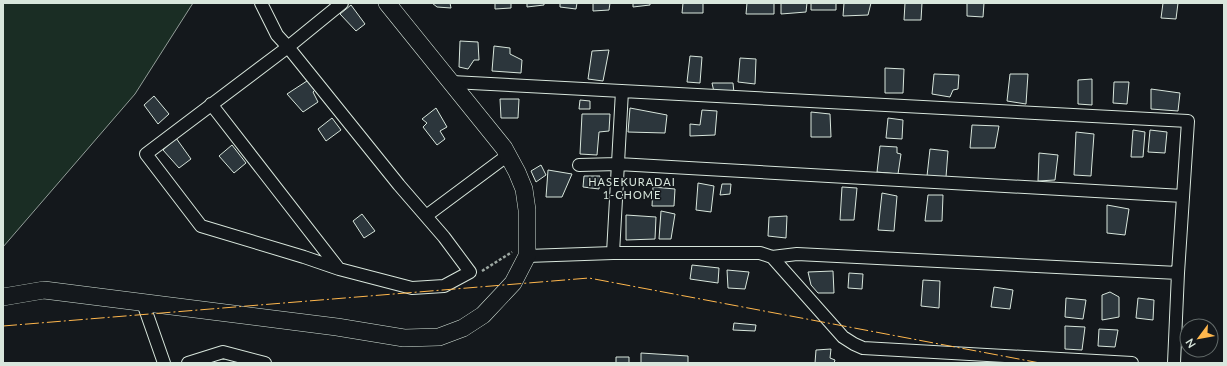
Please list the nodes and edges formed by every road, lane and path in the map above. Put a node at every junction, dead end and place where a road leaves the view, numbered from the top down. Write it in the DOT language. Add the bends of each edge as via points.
graph roads {
  1 [pos="261,3"];
  2 [pos="342,3"];
  3 [pos="387,3"];
  4 [pos="288,47"];
  5 [pos="452,82"];
  6 [pos="622,91"];
  7 [pos="211,104"];
  8 [pos="508,155"];
  9 [pos="618,164"];
  10 [pos="580,165"];
  11 [pos="1183,196"];
  12 [pos="426,216"];
  13 [pos="527,249"];
  14 [pos="613,253"];
  15 [pos="772,257"];
  16 [pos="339,270"];
  17 [pos="470,272"];
  18 [pos="1178,273"];
  19 [pos="3,297"];
  20 [pos="143,303"];
  21 [pos="164,363"];
  22 [pos="188,363"];
  23 [pos="265,363"];
  24 [pos="1132,363"];
  25 [pos="1174,363"];
  1 -- 4 [label="street" via="277,35"];
  2 -- 4 [label="street"];
  3 -- 5 [label="street"];
  4 -- 7 [label="street"];
  4 -- 12 [label="street"];
  5 -- 6 [label="street"];
  5 -- 8 [label="street"];
  6 -- 9 [label="street"];
  6 -- 11 [label="street" via="1188,121"];
  7 -- 16 [label="street"];
  7 -- 16 [label="street" via="146,154 201,226"];
  8 -- 12 [label="street"];
  8 -- 13 [label="street" via="524,189"];
  9 -- 10 [label="street"];
  9 -- 11 [label="street"];
  9 -- 14 [label="street"];
  11 -- 18 [label="street"];
  12 -- 17 [label="street"];
  13 -- 14 [label="street"];
  13 -- 17 [label="path" via="479,272"];
  13 -- 20 [label="street" via="513,283 483,315 463,328 439,337 404,338"];
  14 -- 15 [label="street" via="760,253"];
  15 -- 18 [label="street" via="805,254"];
  15 -- 24 [label="street" via="843,337 864,348"];
  16 -- 17 [label="street" via="412,288 444,286"];
  18 -- 25 [label="street"];
  19 -- 20 [label="street" via="44,290"];
  20 -- 21 [label="street"];
  22 -- 23 [label="street" via="223,352"];
}
